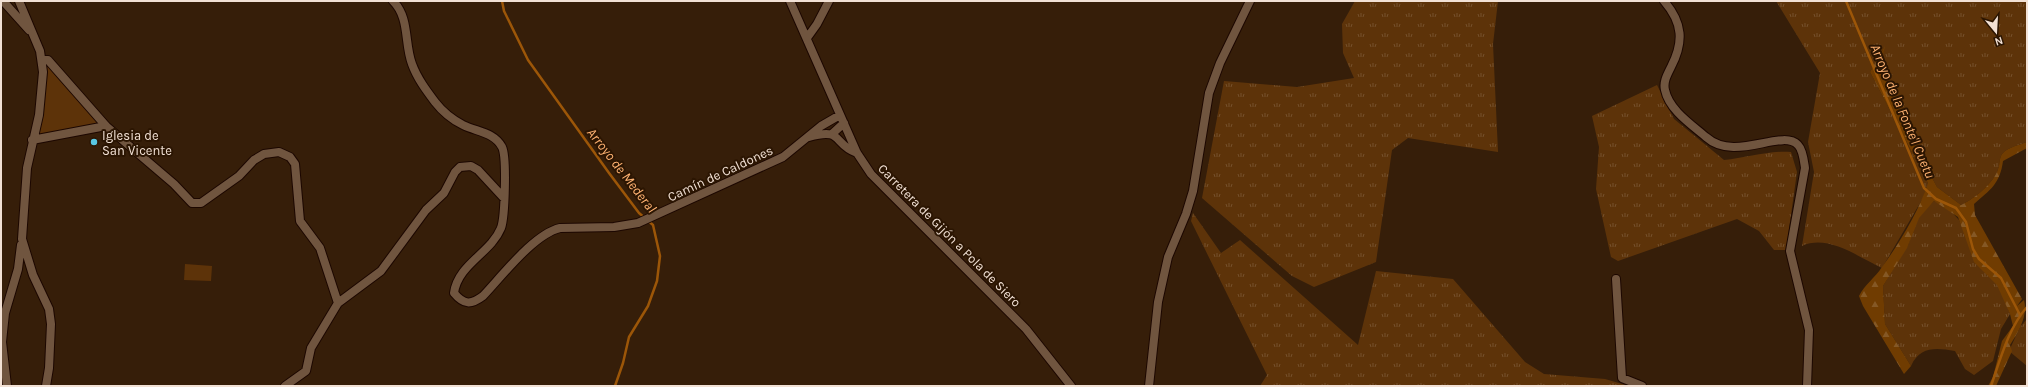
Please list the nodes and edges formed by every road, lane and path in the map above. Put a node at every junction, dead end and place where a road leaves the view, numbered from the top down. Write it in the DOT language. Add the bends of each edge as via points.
graph roads {
  1 [pos="3,1"];
  2 [pos="19,1"];
  3 [pos="392,1"];
  4 [pos="790,1"];
  5 [pos="829,1"];
  6 [pos="1250,1"];
  7 [pos="1664,1"];
  8 [pos="32,34"];
  9 [pos="807,38"];
  10 [pos="42,60"];
  11 [pos="840,115"];
  12 [pos="844,123"];
  13 [pos="106,126"];
  14 [pos="832,134"];
  15 [pos="807,138"];
  16 [pos="32,140"];
  17 [pos="857,153"];
  18 [pos="503,197"];
  19 [pos="22,239"];
  20 [pos="1616,279"];
  21 [pos="338,303"];
  22 [pos="7,386"];
  23 [pos="46,386"];
  24 [pos="285,386"];
  25 [pos="1071,386"];
  26 [pos="1149,386"];
  27 [pos="1642,386"];
  28 [pos="1807,386"];
  1 -- 8 [label="street"];
  2 -- 8 [label="street"];
  3 -- 18 [label="street, Camín de Caldones" via="402,16 407,31 411,62 419,80 437,104 451,118 486,133 496,139 502,147 505,159"];
  4 -- 9 [label="street, Carretera de Gijón a Pola de Siero"];
  5 -- 9 [label="street"];
  6 -- 26 [label="street" via="1220,63 1209,93 1193,191 1168,257 1158,302"];
  7 -- 28 [label="street" via="1678,20 1679,30 1678,50 1666,77 1664,90 1668,101 1710,141 1726,148 1790,140 1798,145 1803,154 1805,168 1790,252 1809,330"];
  8 -- 10 [label="street"];
  9 -- 11 [label="street, Carretera de Gijón a Pola de Siero"];
  10 -- 13 [label="street" via="48,60"];
  10 -- 16 [label="street" via="44,72 39,115"];
  11 -- 12 [label="street, Carretera de Gijón a Pola de Siero"];
  11 -- 15 [label="street, Camín de Caldones"];
  12 -- 14 [label="street"];
  12 -- 17 [label="street, Carretera de Gijón a Pola de Siero"];
  13 -- 16 [label="street"];
  13 -- 21 [label="street" via="174,184 192,203 201,203 239,176 254,160 264,154 279,152 290,157 295,164 300,220 320,248"];
  14 -- 15 [label="street, Camín de Caldones" via="823,133"];
  14 -- 17 [label="street"];
  15 -- 18 [label="street, Camín de Caldones" via="783,157 638,223 614,227 552,230 532,244 483,296 475,302 460,301 454,293 455,284 461,273 501,228 504,214"];
  16 -- 19 [label="street" via="27,168"];
  17 -- 25 [label="street, Carretera de Gijón a Pola de Siero" via="872,174 1026,329"];
  18 -- 21 [label="street" via="478,170 471,166 460,167 444,193 426,210 384,268"];
  19 -- 22 [label="street" via="18,269 5,313 3,332"];
  19 -- 23 [label="street" via="33,275 49,309 50,346"];
  20 -- 27 [label="street" via="1622,378"];
  21 -- 24 [label="street" via="311,348 306,371"];
}
